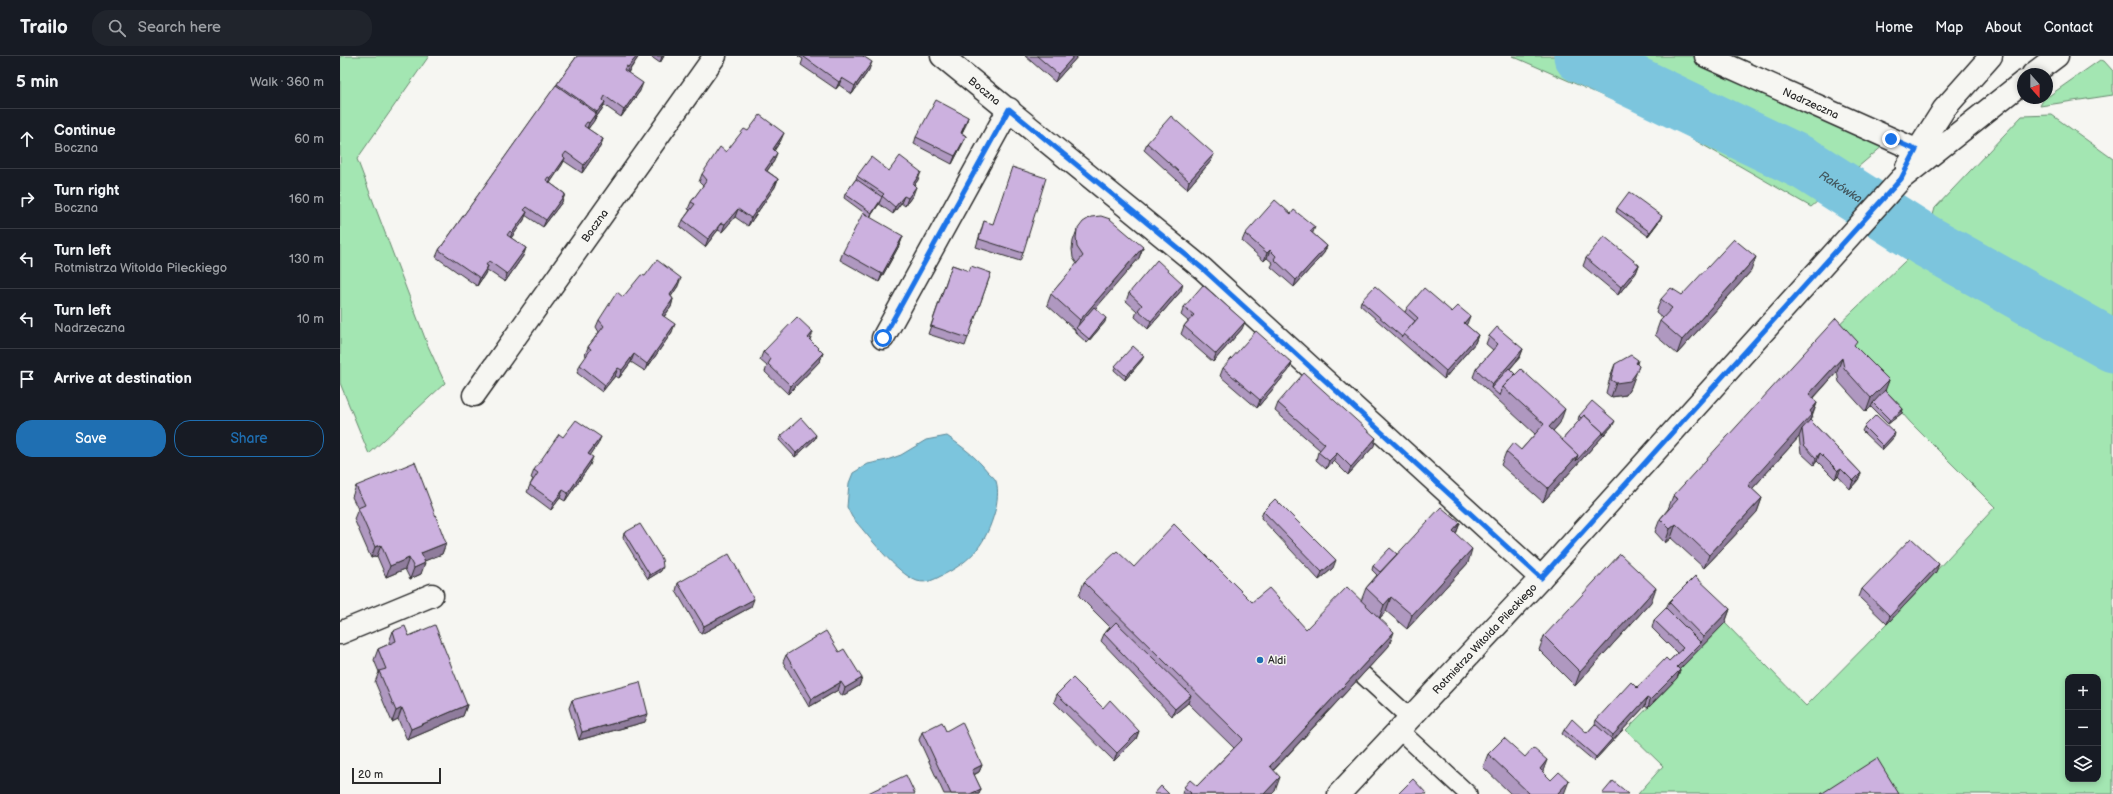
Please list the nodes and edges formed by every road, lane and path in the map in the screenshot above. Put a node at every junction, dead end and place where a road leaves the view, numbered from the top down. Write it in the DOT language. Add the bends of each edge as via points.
graph roads {
  1 [pos="715,56"];
  2 [pos="942,56"];
  3 [pos="1706,56"];
  4 [pos="1991,56"];
  5 [pos="2057,56"];
  6 [pos="2041,68"];
  7 [pos="2017,87"];
  8 [pos="1009,109"];
  9 [pos="1916,150"];
  10 [pos="1901,179"];
  11 [pos="883,338"];
  12 [pos="474,395"];
  13 [pos="1541,578"];
  14 [pos="432,595"];
  15 [pos="340,633"];
  16 [pos="1362,675"];
  17 [pos="1404,723"];
  18 [pos="1339,794"];
  19 [pos="1468,794"];
  1 -- 12 [label="street, Boczna"];
  2 -- 8 [label="street, Boczna"];
  3 -- 9 [label="street, Nadrzeczna"];
  4 -- 9 [label="street, Rotmistrza Witolda Pileckiego" via="1944,109"];
  5 -- 6 [label="street"];
  7 -- 10 [label="street, Rotmistrza Witolda Pileckiego"];
  8 -- 11 [label="street, Boczna"];
  8 -- 13 [label="street, Boczna" via="1203,269"];
  9 -- 10 [label="street, Rotmistrza Witolda Pileckiego"];
  10 -- 13 [label="street, Rotmistrza Witolda Pileckiego"];
  13 -- 17 [label="street, Rotmistrza Witolda Pileckiego"];
  14 -- 15 [label="street"];
  16 -- 17 [label="lane"];
  17 -- 18 [label="street, Rotmistrza Witolda Pileckiego"];
  17 -- 19 [label="lane"];
}
